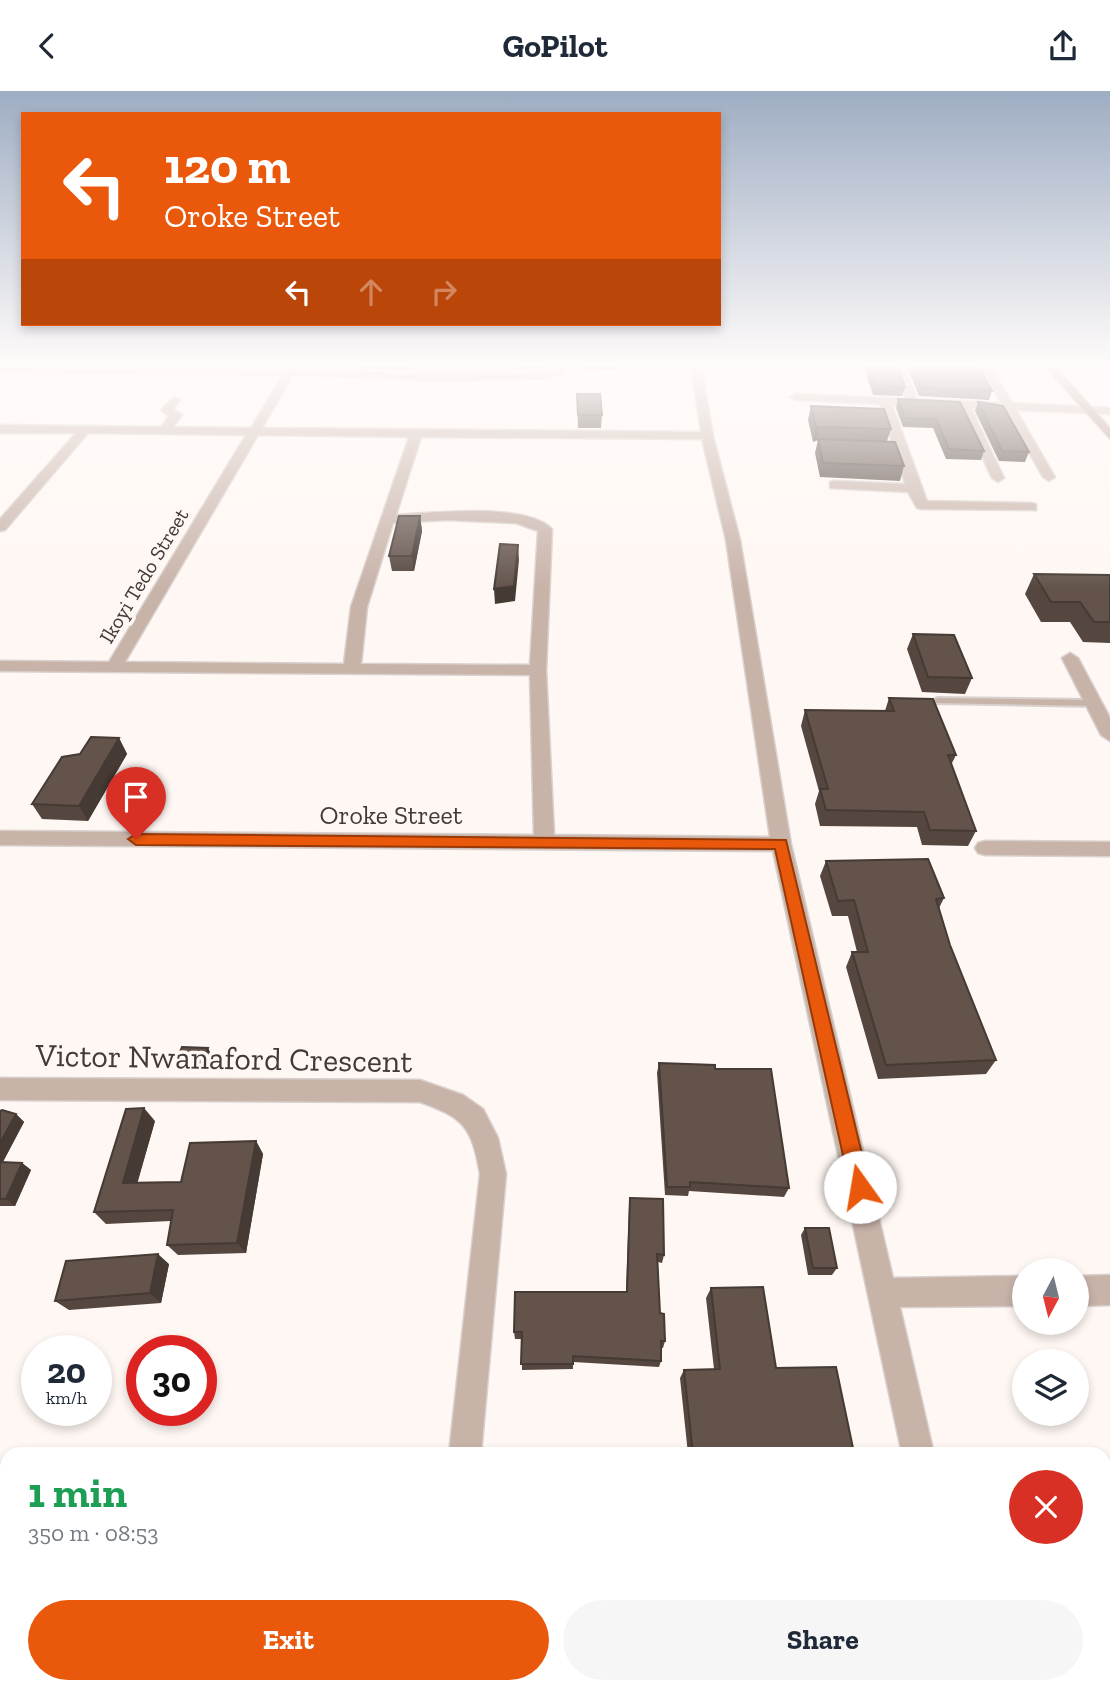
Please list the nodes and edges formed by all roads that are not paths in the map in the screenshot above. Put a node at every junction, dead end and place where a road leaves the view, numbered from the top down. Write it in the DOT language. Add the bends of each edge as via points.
graph roads {
  1 [pos="76,440"];
  2 [pos="251,440"];
  3 [pos="414,440"];
  4 [pos="708,440"];
  5 [pos="891,440"];
  6 [pos="979,440"];
  7 [pos="1027,440"];
  8 [pos="1049,477"];
  9 [pos="998,478"];
  10 [pos="835,485"];
  11 [pos="913,488"];
  12 [pos="1031,507"];
  13 [pos="5,515"];
  14 [pos="388,519"];
  15 [pos="0,527"];
  16 [pos="1070,658"];
  17 [pos="0,666"];
  18 [pos="114,667"];
  19 [pos="352,669"];
  20 [pos="538,670"];
  21 [pos="938,701"];
  22 [pos="1092,703"];
  23 [pos="1110,735"];
  24 [pos="0,838"];
  25 [pos="544,842"];
  26 [pos="781,844"];
  27 [pos="985,848"];
  28 [pos="1110,849"];
  29 [pos="0,1089"];
  30 [pos="1110,1290"];
  31 [pos="1012,1291"];
  32 [pos="1089,1291"];
  33 [pos="884,1293"];
  34 [pos="466,1447"];
  35 [pos="917,1447"];
  1 -- 13 [label="street"];
  2 -- 18 [label="street, Ikoyi Tedo Street"];
  3 -- 14 [label="street"];
  4 -- 26 [label="street" via="742,593"];
  5 -- 11 [label="street"];
  6 -- 9 [label="street"];
  7 -- 8 [label="street"];
  10 -- 11 [label="street"];
  11 -- 12 [label="street" via="922,505 931,507"];
  13 -- 15 [label="street"];
  14 -- 19 [label="street" via="359,607"];
  14 -- 20 [label="street" via="513,517 536,521 545,529"];
  16 -- 22 [label="street"];
  17 -- 18 [label="street"];
  18 -- 19 [label="street"];
  19 -- 20 [label="street"];
  20 -- 25 [label="street"];
  21 -- 22 [label="lane"];
  22 -- 23 [label="street"];
  24 -- 25 [label="street, Oroke Street"];
  25 -- 26 [label="street, Oroke Street"];
  26 -- 33 [label="street"];
  27 -- 28 [label="street"];
  29 -- 34 [label="street, Victor Nwanaford Crescent" via="420,1091 466,1106 486,1133 493,1174"];
  30 -- 32 [label="street"];
  31 -- 33 [label="street"];
  33 -- 35 [label="street"];
}
